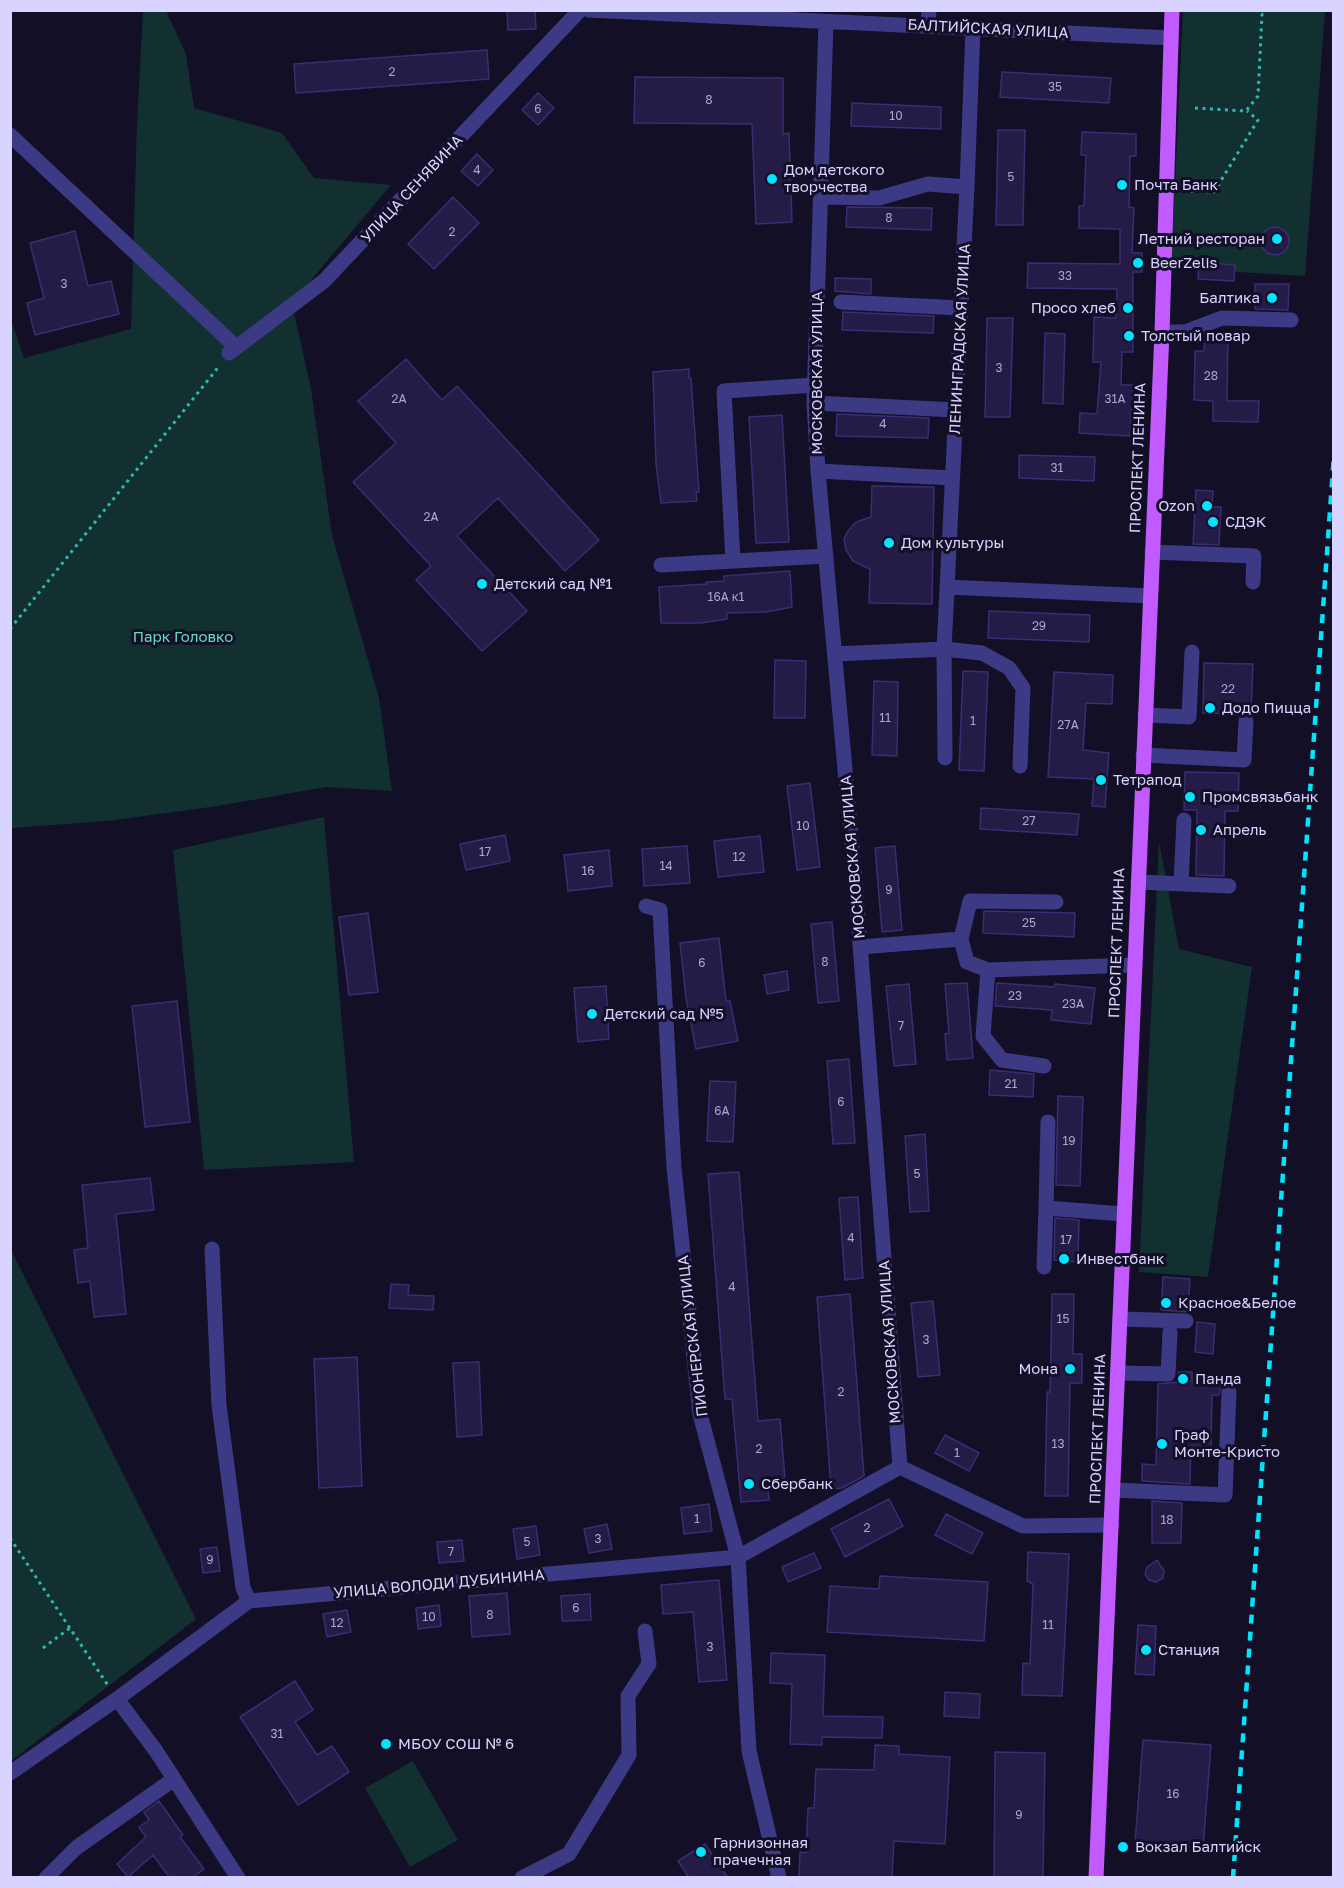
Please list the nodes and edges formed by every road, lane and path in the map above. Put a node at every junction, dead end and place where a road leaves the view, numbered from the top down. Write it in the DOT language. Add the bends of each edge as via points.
graph roads {
  1 [pos="580,10"];
  2 [pos="589,10"];
  3 [pos="929,10"];
  4 [pos="1172,10"];
  5 [pos="1256,10"];
  6 [pos="783,15"];
  7 [pos="826,22"];
  8 [pos="928,26"];
  9 [pos="973,28"];
  10 [pos="1171,38"];
  11 [pos="1195,108"];
  12 [pos="1246,111"];
  13 [pos="10,135"];
  14 [pos="967,187"];
  15 [pos="1191,191"];
  16 [pos="820,197"];
  17 [pos="841,302"];
  18 [pos="961,308"];
  19 [pos="1291,320"];
  20 [pos="1162,332"];
  21 [pos="232,350"];
  22 [pos="815,386"];
  23 [pos="814,403"];
  24 [pos="956,410"];
  25 [pos="818,471"];
  26 [pos="952,478"];
  27 [pos="1152,552"];
  28 [pos="826,556"];
  29 [pos="733,561"];
  30 [pos="661,566"];
  31 [pos="1253,582"];
  32 [pos="947,587"];
  33 [pos="1150,596"];
  34 [pos="10,629"];
  35 [pos="944,649"];
  36 [pos="1192,652"];
  37 [pos="835,654"];
  38 [pos="1145,715"];
  39 [pos="1246,722"];
  40 [pos="1143,755"];
  41 [pos="945,758"];
  42 [pos="1020,766"];
  43 [pos="1184,820"];
  44 [pos="1138,882"];
  45 [pos="1181,884"];
  46 [pos="1229,886"];
  47 [pos="1056,902"];
  48 [pos="646,906"];
  49 [pos="961,939"];
  50 [pos="860,947"];
  51 [pos="1134,965"];
  52 [pos="988,970"];
  53 [pos="1044,1066"];
  54 [pos="1048,1122"];
  55 [pos="1046,1208"];
  56 [pos="1124,1214"];
  57 [pos="212,1249"];
  58 [pos="1044,1267"];
  59 [pos="1120,1319"];
  60 [pos="1186,1322"];
  61 [pos="1170,1332"];
  62 [pos="1118,1373"];
  63 [pos="1229,1392"];
  64 [pos="900,1467"];
  65 [pos="1114,1490"];
  66 [pos="1112,1525"];
  67 [pos="10,1538"];
  68 [pos="738,1557"];
  69 [pos="249,1601"];
  70 [pos="70,1628"];
  71 [pos="645,1631"];
  72 [pos="43,1648"];
  73 [pos="117,1700"];
  74 [pos="10,1773"];
  75 [pos="174,1779"];
  76 [pos="46,1878"];
  77 [pos="238,1878"];
  78 [pos="522,1878"];
  79 [pos="779,1878"];
  80 [pos="1096,1878"];
  1 -- 21 [label="street, УЛИЦА СЕНЯВИНА" via="324,281"];
  2 -- 6 [label="street, БАЛТИЙСКАЯ УЛИЦА"];
  3 -- 8 [label="street"];
  4 -- 10 [label="main road, ПРОСПЕКТ ЛЕНИНА"];
  5 -- 12 [label="path" via="1262,14 1258,96"];
  6 -- 7 [label="street, БАЛТИЙСКАЯ УЛИЦА"];
  7 -- 8 [label="street, БАЛТИЙСКАЯ УЛИЦА"];
  7 -- 16 [label="street, МОСКОВСКАЯ УЛИЦА"];
  8 -- 9 [label="street, БАЛТИЙСКАЯ УЛИЦА"];
  9 -- 10 [label="street, БАЛТИЙСКАЯ УЛИЦА"];
  9 -- 14 [label="street, ЛЕНИНГРАДСКАЯ УЛИЦА"];
  10 -- 20 [label="main road, ПРОСПЕКТ ЛЕНИНА"];
  11 -- 12 [label="path"];
  12 -- 15 [label="path" via="1258,120 1214,192"];
  13 -- 21 [label="street"];
  14 -- 16 [label="street" via="928,184 879,198"];
  14 -- 18 [label="street, ЛЕНИНГРАДСКАЯ УЛИЦА"];
  16 -- 22 [label="street, МОСКОВСКАЯ УЛИЦА"];
  17 -- 18 [label="street"];
  18 -- 24 [label="street, ЛЕНИНГРАДСКАЯ УЛИЦА"];
  19 -- 20 [label="street" via="1222,318 1185,332"];
  20 -- 27 [label="main road, ПРОСПЕКТ ЛЕНИНА"];
  21 -- 34 [label="path"];
  22 -- 23 [label="street, МОСКОВСКАЯ УЛИЦА"];
  22 -- 29 [label="street" via="724,391"];
  23 -- 24 [label="street"];
  23 -- 25 [label="street, МОСКОВСКАЯ УЛИЦА"];
  24 -- 26 [label="street, ЛЕНИНГРАДСКАЯ УЛИЦА"];
  25 -- 26 [label="street"];
  25 -- 28 [label="street, МОСКОВСКАЯ УЛИЦА"];
  26 -- 32 [label="street, ЛЕНИНГРАДСКАЯ УЛИЦА"];
  27 -- 31 [label="street" via="1254,556"];
  27 -- 33 [label="main road, ПРОСПЕКТ ЛЕНИНА"];
  28 -- 29 [label="street"];
  28 -- 37 [label="street, МОСКОВСКАЯ УЛИЦА"];
  29 -- 30 [label="street"];
  32 -- 33 [label="street"];
  32 -- 35 [label="street, ЛЕНИНГРАДСКАЯ УЛИЦА"];
  33 -- 38 [label="main road, ПРОСПЕКТ ЛЕНИНА"];
  35 -- 37 [label="street"];
  35 -- 41 [label="street, ЛЕНИНГРАДСКАЯ УЛИЦА"];
  35 -- 42 [label="street" via="982,653 1009,668 1023,688"];
  36 -- 38 [label="street" via="1189,717"];
  37 -- 50 [label="street, МОСКОВСКАЯ УЛИЦА"];
  38 -- 40 [label="main road, ПРОСПЕКТ ЛЕНИНА"];
  39 -- 40 [label="street" via="1244,760"];
  40 -- 44 [label="main road, ПРОСПЕКТ ЛЕНИНА"];
  43 -- 45 [label="street"];
  44 -- 45 [label="street"];
  44 -- 51 [label="main road, ПРОСПЕКТ ЛЕНИНА"];
  45 -- 46 [label="street"];
  47 -- 49 [label="street" via="970,901"];
  48 -- 68 [label="street, ПИОНЕРСКАЯ УЛИЦА" via="660,910 674,1168 700,1414"];
  49 -- 50 [label="street"];
  49 -- 52 [label="street" via="967,962"];
  50 -- 64 [label="street, МОСКОВСКАЯ УЛИЦА"];
  51 -- 52 [label="street"];
  51 -- 56 [label="main road, ПРОСПЕКТ ЛЕНИНА"];
  52 -- 53 [label="street" via="983,1036 1002,1060"];
  54 -- 55 [label="street"];
  55 -- 56 [label="street"];
  55 -- 58 [label="street"];
  56 -- 59 [label="main road, ПРОСПЕКТ ЛЕНИНА"];
  57 -- 69 [label="street" via="219,1405 243,1588"];
  59 -- 60 [label="street"];
  59 -- 62 [label="main road, ПРОСПЕКТ ЛЕНИНА"];
  61 -- 62 [label="street" via="1168,1374"];
  62 -- 65 [label="main road, ПРОСПЕКТ ЛЕНИНА"];
  63 -- 65 [label="street" via="1225,1495"];
  64 -- 66 [label="street" via="1023,1526"];
  64 -- 68 [label="street, УЛИЦА ВОЛОДИ ДУБИНИНА"];
  65 -- 66 [label="main road, ПРОСПЕКТ ЛЕНИНА"];
  66 -- 80 [label="main road, ПРОСПЕКТ ЛЕНИНА"];
  67 -- 70 [label="path"];
  68 -- 69 [label="street, УЛИЦА ВОЛОДИ ДУБИНИНА"];
  68 -- 79 [label="street, ПИОНЕРСКАЯ УЛИЦА" via="749,1751"];
  69 -- 73 [label="street"];
  70 -- 72 [label="path"];
  70 -- 73 [label="path"];
  71 -- 78 [label="street" via="649,1664 628,1696 629,1755 569,1854"];
  73 -- 74 [label="street"];
  73 -- 75 [label="street"];
  75 -- 76 [label="street" via="76,1848"];
  75 -- 77 [label="street"];
}
